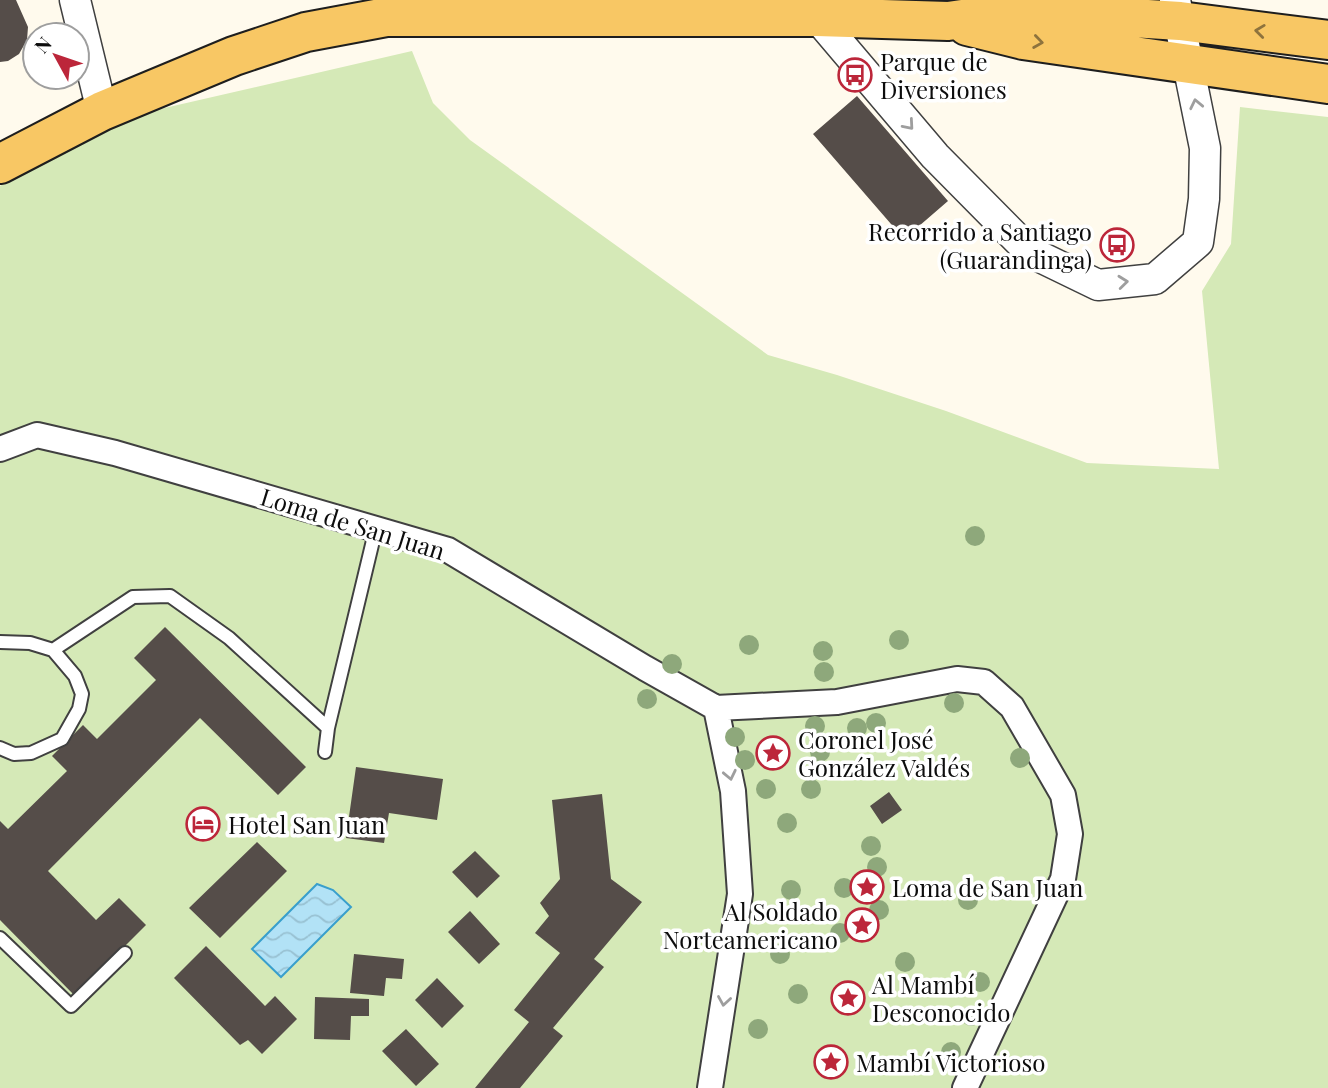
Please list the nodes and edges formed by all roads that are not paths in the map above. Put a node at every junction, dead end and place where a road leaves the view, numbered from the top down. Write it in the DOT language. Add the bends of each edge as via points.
graph roads {
  1 [pos="75,0"];
  2 [pos="893,9"];
  3 [pos="1177,11"];
  4 [pos="817,17"];
  5 [pos="948,21"];
  6 [pos="1328,40"];
  7 [pos="1188,63"];
  8 [pos="1328,84"];
  9 [pos="102,111"];
  10 [pos="0,164"];
  11 [pos="0,449"];
  12 [pos="376,528"];
  13 [pos="0,642"];
  14 [pos="53,650"];
  15 [pos="716,708"];
  16 [pos="328,728"];
  17 [pos="0,748"];
  18 [pos="325,752"];
  19 [pos="0,938"];
  20 [pos="125,953"];
  21 [pos="710,1088"];
  22 [pos="965,1088"];
  1 -- 9 [label="street"];
  2 -- 4 [label="main road"];
  2 -- 5 [label="main road"];
  3 -- 5 [label="main road" via="1020,11"];
  6 -- 3 [label="main road, one-way"];
  3 -- 7 [label="street"];
  4 -- 7 [label="street, one-way" via="935,156 1030,252 1098,285 1155,279 1198,242 1205,148"];
  4 -- 9 [label="main road" via="386,17 306,32"];
  5 -- 7 [label="main road, one-way" via="1023,40"];
  7 -- 8 [label="main road"];
  9 -- 10 [label="main road"];
  11 -- 12 [label="street, Loma de San Juan" via="37,435"];
  12 -- 15 [label="street, Loma de San Juan" via="448,550"];
  12 -- 16 [label="lane"];
  13 -- 14 [label="lane"];
  14 -- 16 [label="lane" via="133,597 170,596 229,638"];
  14 -- 17 [label="lane" via="75,676 82,694 79,709 62,739 31,753 14,754"];
  15 -- 21 [label="street, one-way" via="733,792 740,894"];
  15 -- 22 [label="street" via="837,702 957,679 985,682 1012,707 1063,795 1070,834 1063,879"];
  16 -- 18 [label="lane"];
  19 -- 20 [label="lane" via="71,1006"];
}
